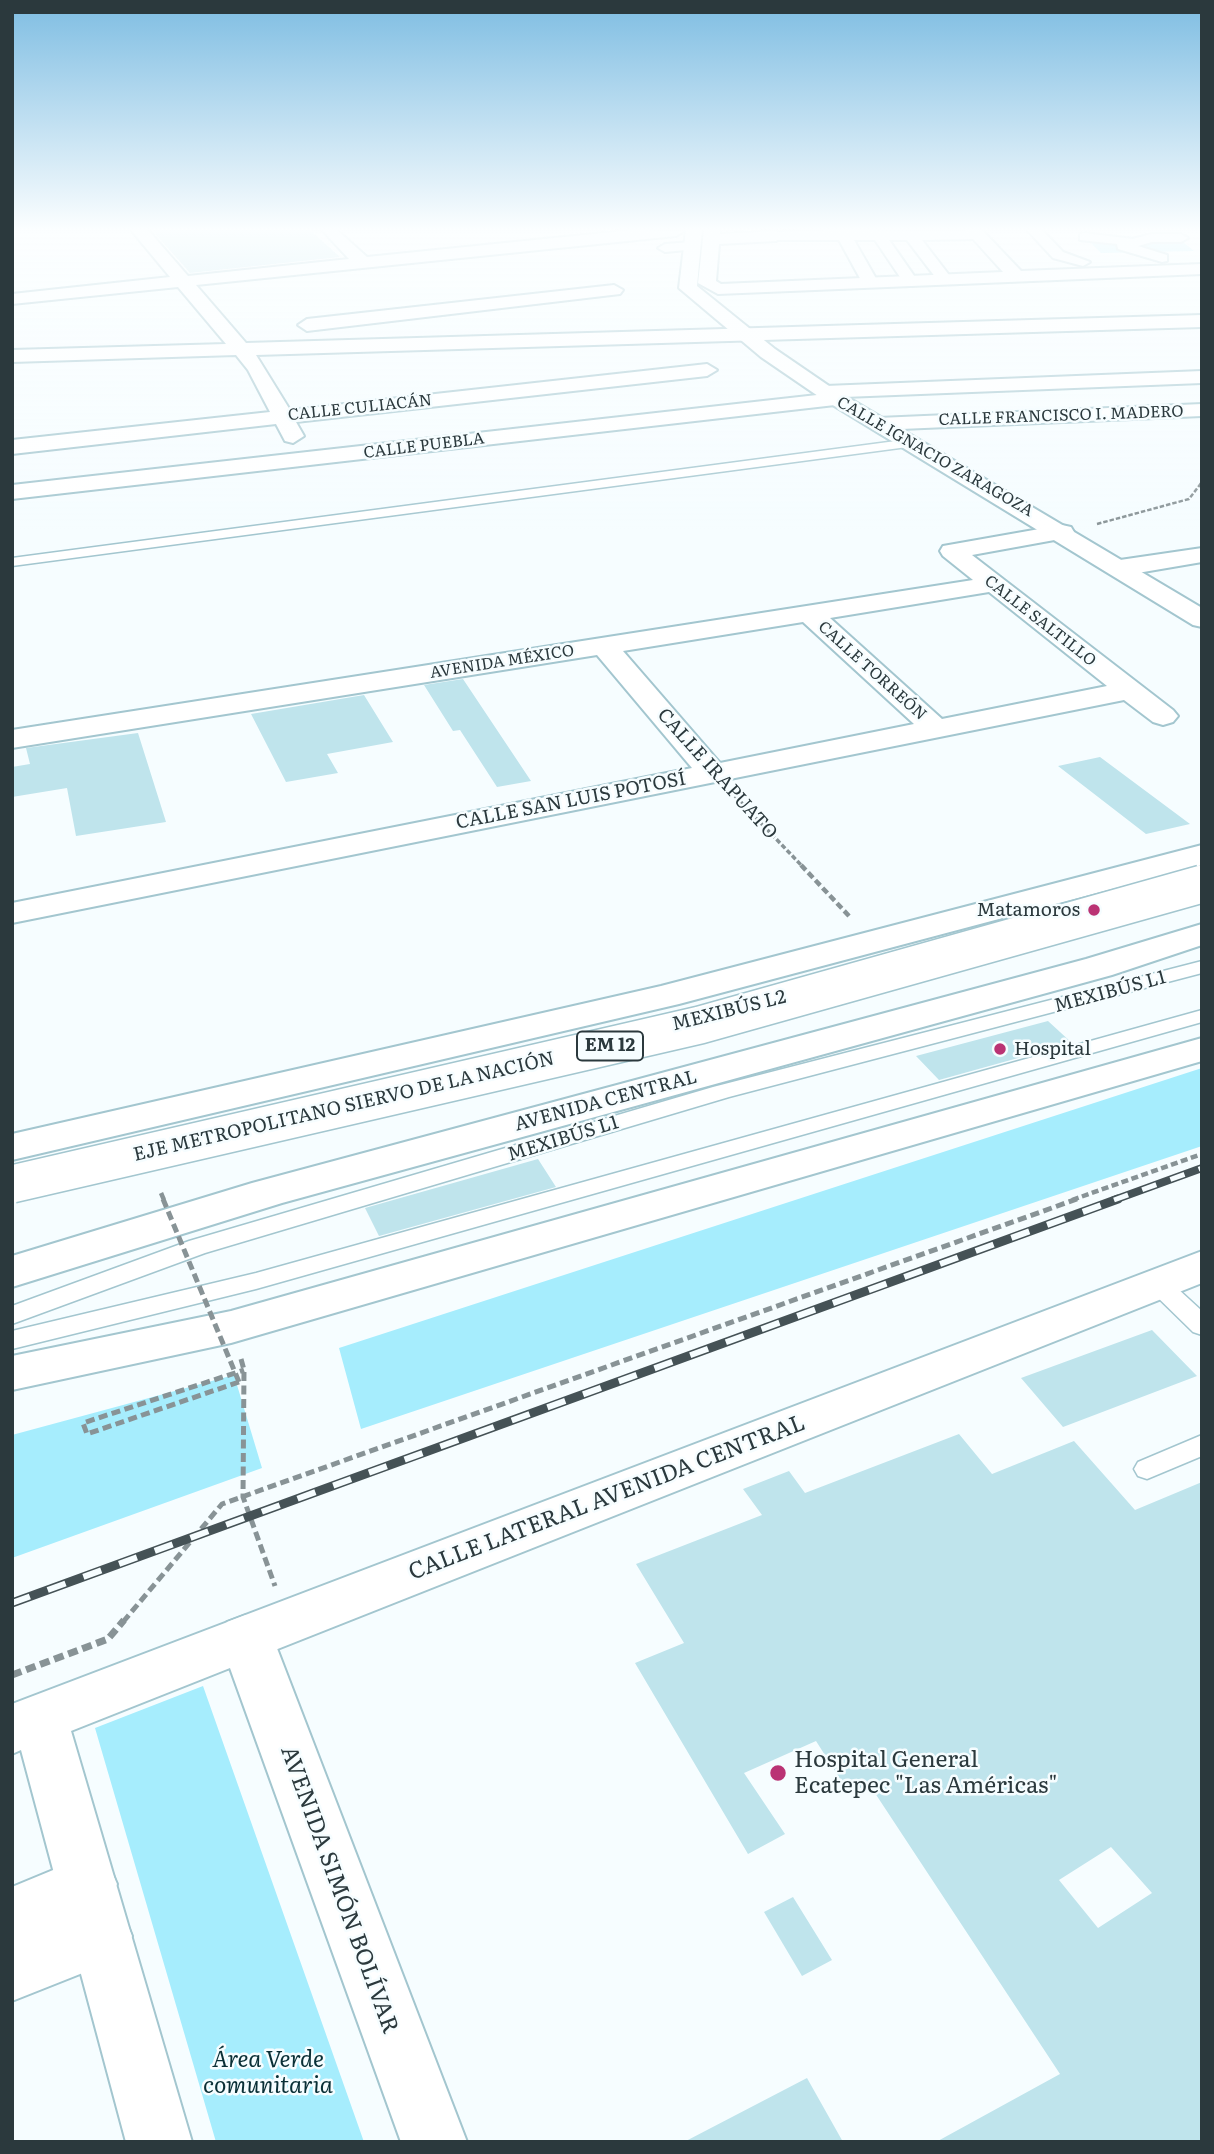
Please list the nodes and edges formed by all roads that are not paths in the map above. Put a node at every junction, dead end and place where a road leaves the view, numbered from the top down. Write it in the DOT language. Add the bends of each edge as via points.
graph roads {
  1 [pos="222,331"];
  2 [pos="262,331"];
  3 [pos="661,331"];
  4 [pos="742,331"];
  5 [pos="892,331"];
  6 [pos="225,334"];
  7 [pos="746,335"];
  8 [pos="670,338"];
  9 [pos="242,349"];
  10 [pos="768,353"];
  11 [pos="12,356"];
  12 [pos="691,356"];
  13 [pos="257,368"];
  14 [pos="12,376"];
  15 [pos="1202,377"];
  16 [pos="830,396"];
  17 [pos="1202,410"];
  18 [pos="281,416"];
  19 [pos="878,424"];
  20 [pos="911,443"];
  21 [pos="12,447"];
  22 [pos="306,459"];
  23 [pos="12,492"];
  24 [pos="1062,532"];
  25 [pos="1202,555"];
  26 [pos="12,562"];
  27 [pos="1120,568"];
  28 [pos="993,584"];
  29 [pos="810,614"];
  30 [pos="1202,619"];
  31 [pos="604,646"];
  32 [pos="1130,690"];
  33 [pos="1163,716"];
  34 [pos="935,728"];
  35 [pos="12,739"];
  36 [pos="712,773"];
  37 [pos="1202,855"];
  38 [pos="1202,884"];
  39 [pos="1202,896"];
  40 [pos="12,913"];
  41 [pos="1202,934"];
  42 [pos="1202,967"];
  43 [pos="1202,1016"];
  44 [pos="1202,1049"];
  45 [pos="12,1147"];
  46 [pos="12,1184"];
  47 [pos="12,1191"];
  48 [pos="1202,1266"];
  49 [pos="12,1272"];
  50 [pos="1157,1283"];
  51 [pos="12,1315"];
  52 [pos="1202,1326"];
  53 [pos="12,1340"];
  54 [pos="12,1373"];
  55 [pos="1202,1445"];
  56 [pos="1147,1469"];
  57 [pos="268,1630"];
  58 [pos="22,1707"];
  59 [pos="94,1910"];
  60 [pos="12,1917"];
  61 [pos="12,1970"];
  62 [pos="159,2142"];
  63 [pos="434,2142"];
  1 -- 6 [label="main road"];
  2 -- 6 [label="main road"];
  3 -- 8 [label="main road"];
  4 -- 7 [label="main road, CALLE IGNACIO ZARAGOZA"];
  5 -- 7 [label="main road"];
  6 -- 9 [label="main road"];
  7 -- 8 [label="main road"];
  7 -- 10 [label="main road, CALLE IGNACIO ZARAGOZA"];
  8 -- 9 [label="main road"];
  8 -- 12 [label="main road"];
  9 -- 11 [label="main road"];
  9 -- 13 [label="main road"];
  10 -- 12 [label="main road"];
  10 -- 16 [label="main road, CALLE IGNACIO ZARAGOZA"];
  12 -- 13 [label="main road"];
  12 -- 18 [label="main road, CALLE CULIACÁN" via="715,377"];
  13 -- 14 [label="main road"];
  13 -- 18 [label="main road"];
  15 -- 16 [label="main road, CALLE PUEBLA"];
  16 -- 19 [label="main road, CALLE IGNACIO ZARAGOZA"];
  16 -- 22 [label="main road, CALLE PUEBLA"];
  17 -- 19 [label="main road, CALLE FRANCISCO I. MADERO"];
  18 -- 21 [label="main road, CALLE CULIACÁN"];
  18 -- 22 [label="main road"];
  19 -- 20 [label="main road, CALLE IGNACIO ZARAGOZA"];
  20 -- 24 [label="main road, CALLE IGNACIO ZARAGOZA"];
  20 -- 26 [label="lane"];
  22 -- 23 [label="main road, CALLE PUEBLA"];
  24 -- 27 [label="main road, CALLE IGNACIO ZARAGOZA"];
  24 -- 28 [label="main road, CALLE SALTILLO" via="952,551"];
  25 -- 27 [label="main road"];
  27 -- 30 [label="main road, CALLE IGNACIO ZARAGOZA"];
  28 -- 29 [label="main road, AVENIDA MÉXICO"];
  28 -- 32 [label="main road, CALLE SALTILLO"];
  29 -- 31 [label="main road, AVENIDA MÉXICO"];
  29 -- 34 [label="main road, CALLE TORREÓN"];
  31 -- 35 [label="main road, AVENIDA MÉXICO"];
  31 -- 36 [label="main road, CALLE IRAPUATO"];
  32 -- 33 [label="main road, CALLE SALTILLO"];
  32 -- 34 [label="main road, CALLE SAN LUIS POTOSÍ"];
  34 -- 36 [label="main road, CALLE SAN LUIS POTOSÍ"];
  36 -- 40 [label="main road, CALLE SAN LUIS POTOSÍ"];
  37 -- 45 [label="main road, EJE METROPOLITANO SIERVO DE LA NACIÓN / EM 12" via="666,996"];
  38 -- 46 [label="main road, EJE METROPOLITANO SIERVO DE LA NACIÓN / EM 12, bridge" via="700,1025"];
  39 -- 47 [label="lane, MEXIBÚS L2" via="1086,921"];
  41 -- 49 [label="main road, AVENIDA CENTRAL" via="1099,967 267,1193"];
  42 -- 51 [label="lane, MEXIBÚS L1" via="721,1092 197,1247"];
  43 -- 53 [label="lane" via="256,1280"];
  44 -- 54 [label="main road" via="231,1327"];
  48 -- 50 [label="main road, CALLE LATERAL AVENIDA CENTRAL"];
  50 -- 52 [label="lane"];
  50 -- 57 [label="main road, CALLE LATERAL AVENIDA CENTRAL"];
  55 -- 56 [label="lane"];
  57 -- 58 [label="main road, CALLE LATERAL AVENIDA CENTRAL"];
  57 -- 63 [label="main road, AVENIDA SIMÓN BOLÍVAR"];
  58 -- 59 [label="main road"];
  59 -- 60 [label="main road"];
  59 -- 61 [label="main road"];
  59 -- 62 [label="main road"];
}
